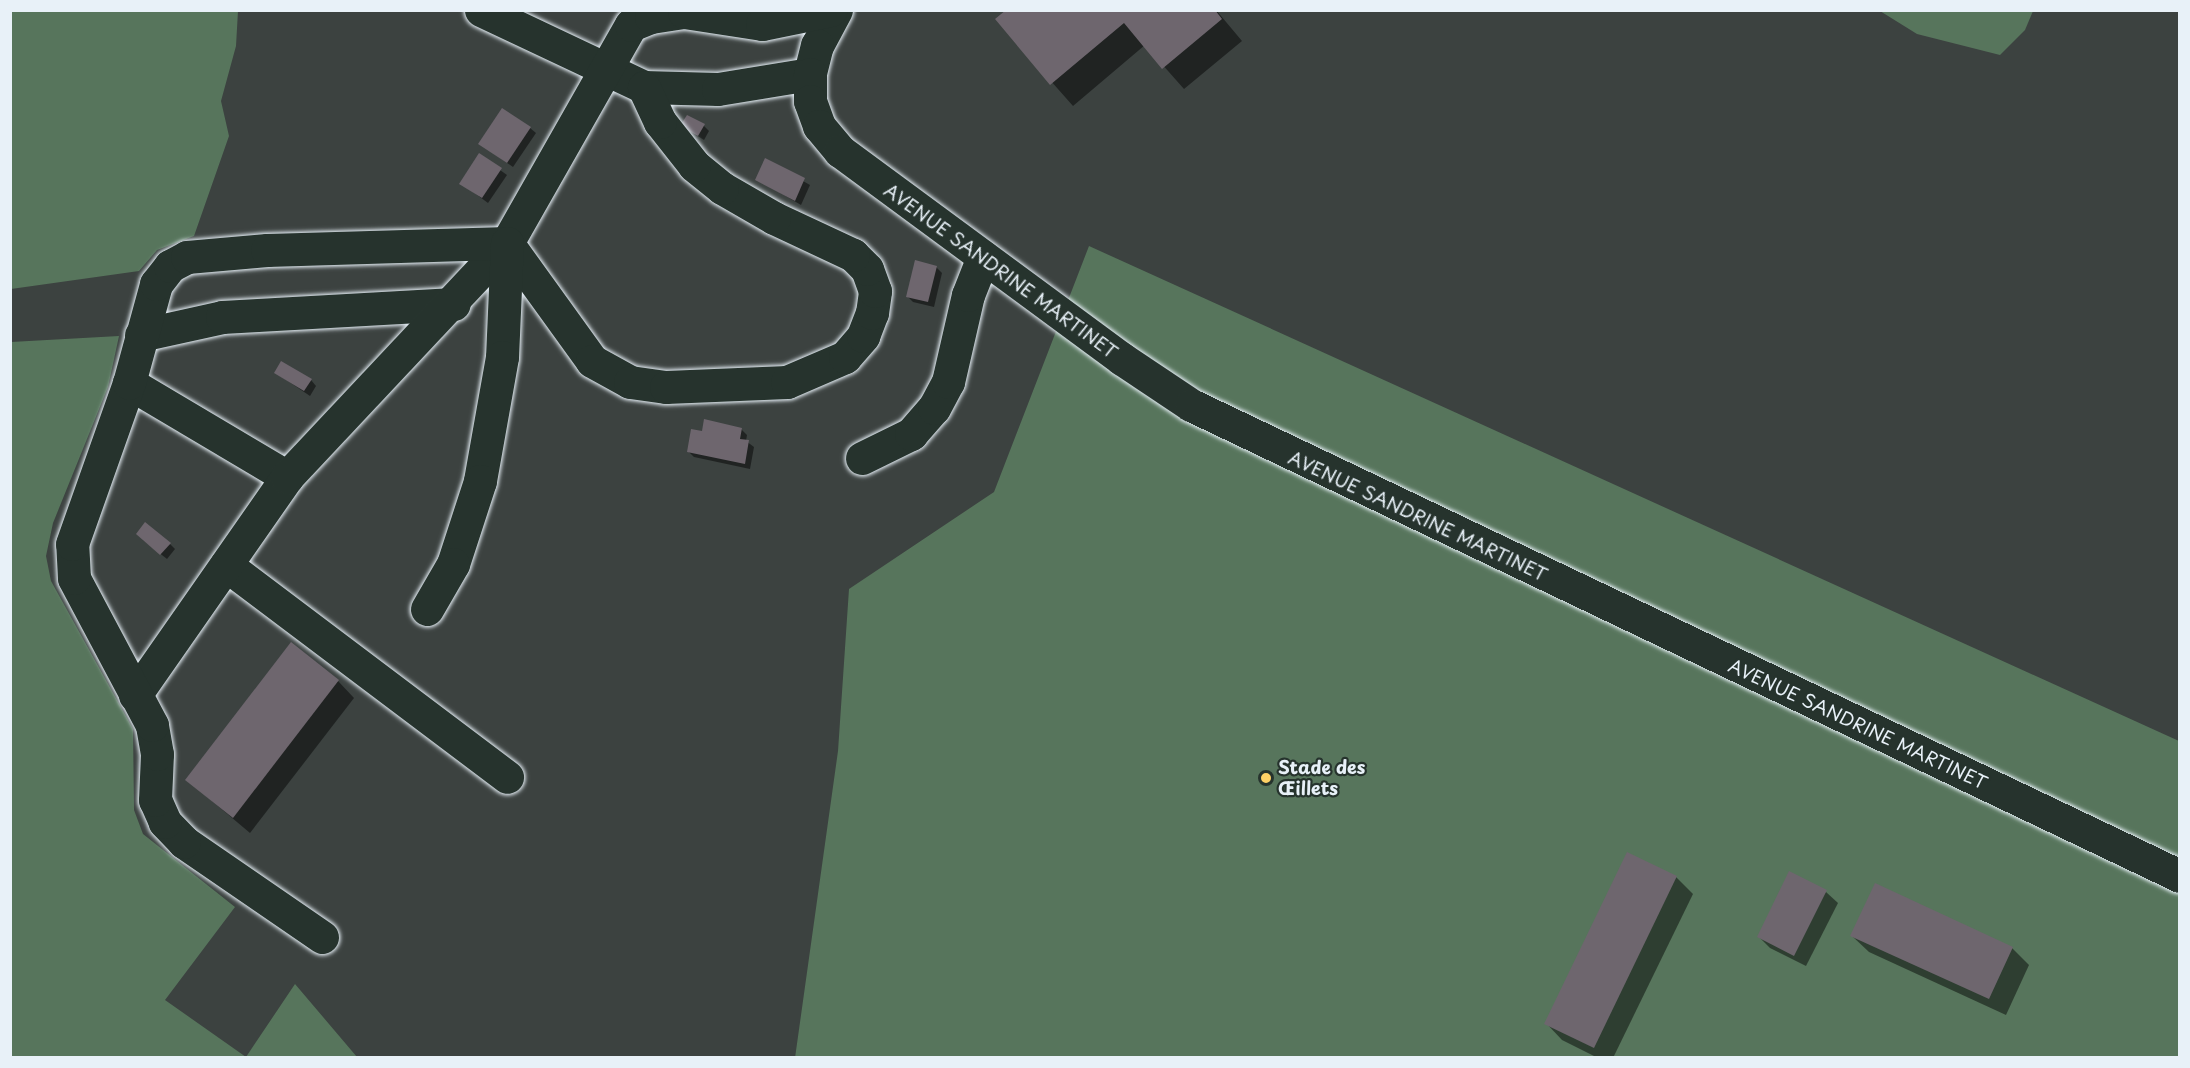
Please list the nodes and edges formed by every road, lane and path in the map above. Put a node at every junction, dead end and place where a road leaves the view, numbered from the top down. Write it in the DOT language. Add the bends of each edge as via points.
graph roads {
  1 [pos="481,10"];
  2 [pos="831,10"];
  3 [pos="836,10"];
  4 [pos="607,71"];
  5 [pos="810,74"];
  6 [pos="644,87"];
  7 [pos="507,243"];
  8 [pos="983,257"];
  9 [pos="454,304"];
  10 [pos="141,335"];
  11 [pos="129,383"];
  12 [pos="862,458"];
  13 [pos="286,477"];
  14 [pos="226,565"];
  15 [pos="426,609"];
  16 [pos="135,695"];
  17 [pos="507,777"];
  18 [pos="2180,876"];
  19 [pos="322,937"];
  1 -- 4 [label="street"];
  2 -- 4 [label="street" via="762,24 684,12 651,17 631,25"];
  3 -- 5 [label="street, AVENUE SANDRINE MARTINET" via="817,45"];
  4 -- 6 [label="street"];
  4 -- 7 [label="street"];
  5 -- 6 [label="street" via="718,89"];
  5 -- 8 [label="street, AVENUE SANDRINE MARTINET" via="810,101 819,126 840,151"];
  6 -- 7 [label="street" via="660,122 694,165 722,188 774,218 853,255 867,269 875,291 872,313 863,336 845,357 788,382 666,387 630,382 592,361"];
  7 -- 9 [label="street"];
  7 -- 10 [label="street" via="267,250 187,257 170,266 156,284"];
  7 -- 15 [label="street" via="502,357 480,481 453,564"];
  8 -- 12 [label="street" via="968,295 948,382 934,408 911,434"];
  8 -- 18 [label="street, AVENUE SANDRINE MARTINET" via="1191,405"];
  9 -- 10 [label="street" via="222,317"];
  9 -- 13 [label="street" via="373,382"];
  10 -- 11 [label="street"];
  11 -- 13 [label="street"];
  11 -- 16 [label="street" via="72,544 74,578"];
  13 -- 14 [label="street"];
  14 -- 16 [label="street"];
  14 -- 17 [label="street"];
  16 -- 19 [label="street" via="152,725 157,754 155,800 165,822 184,842"];
}
